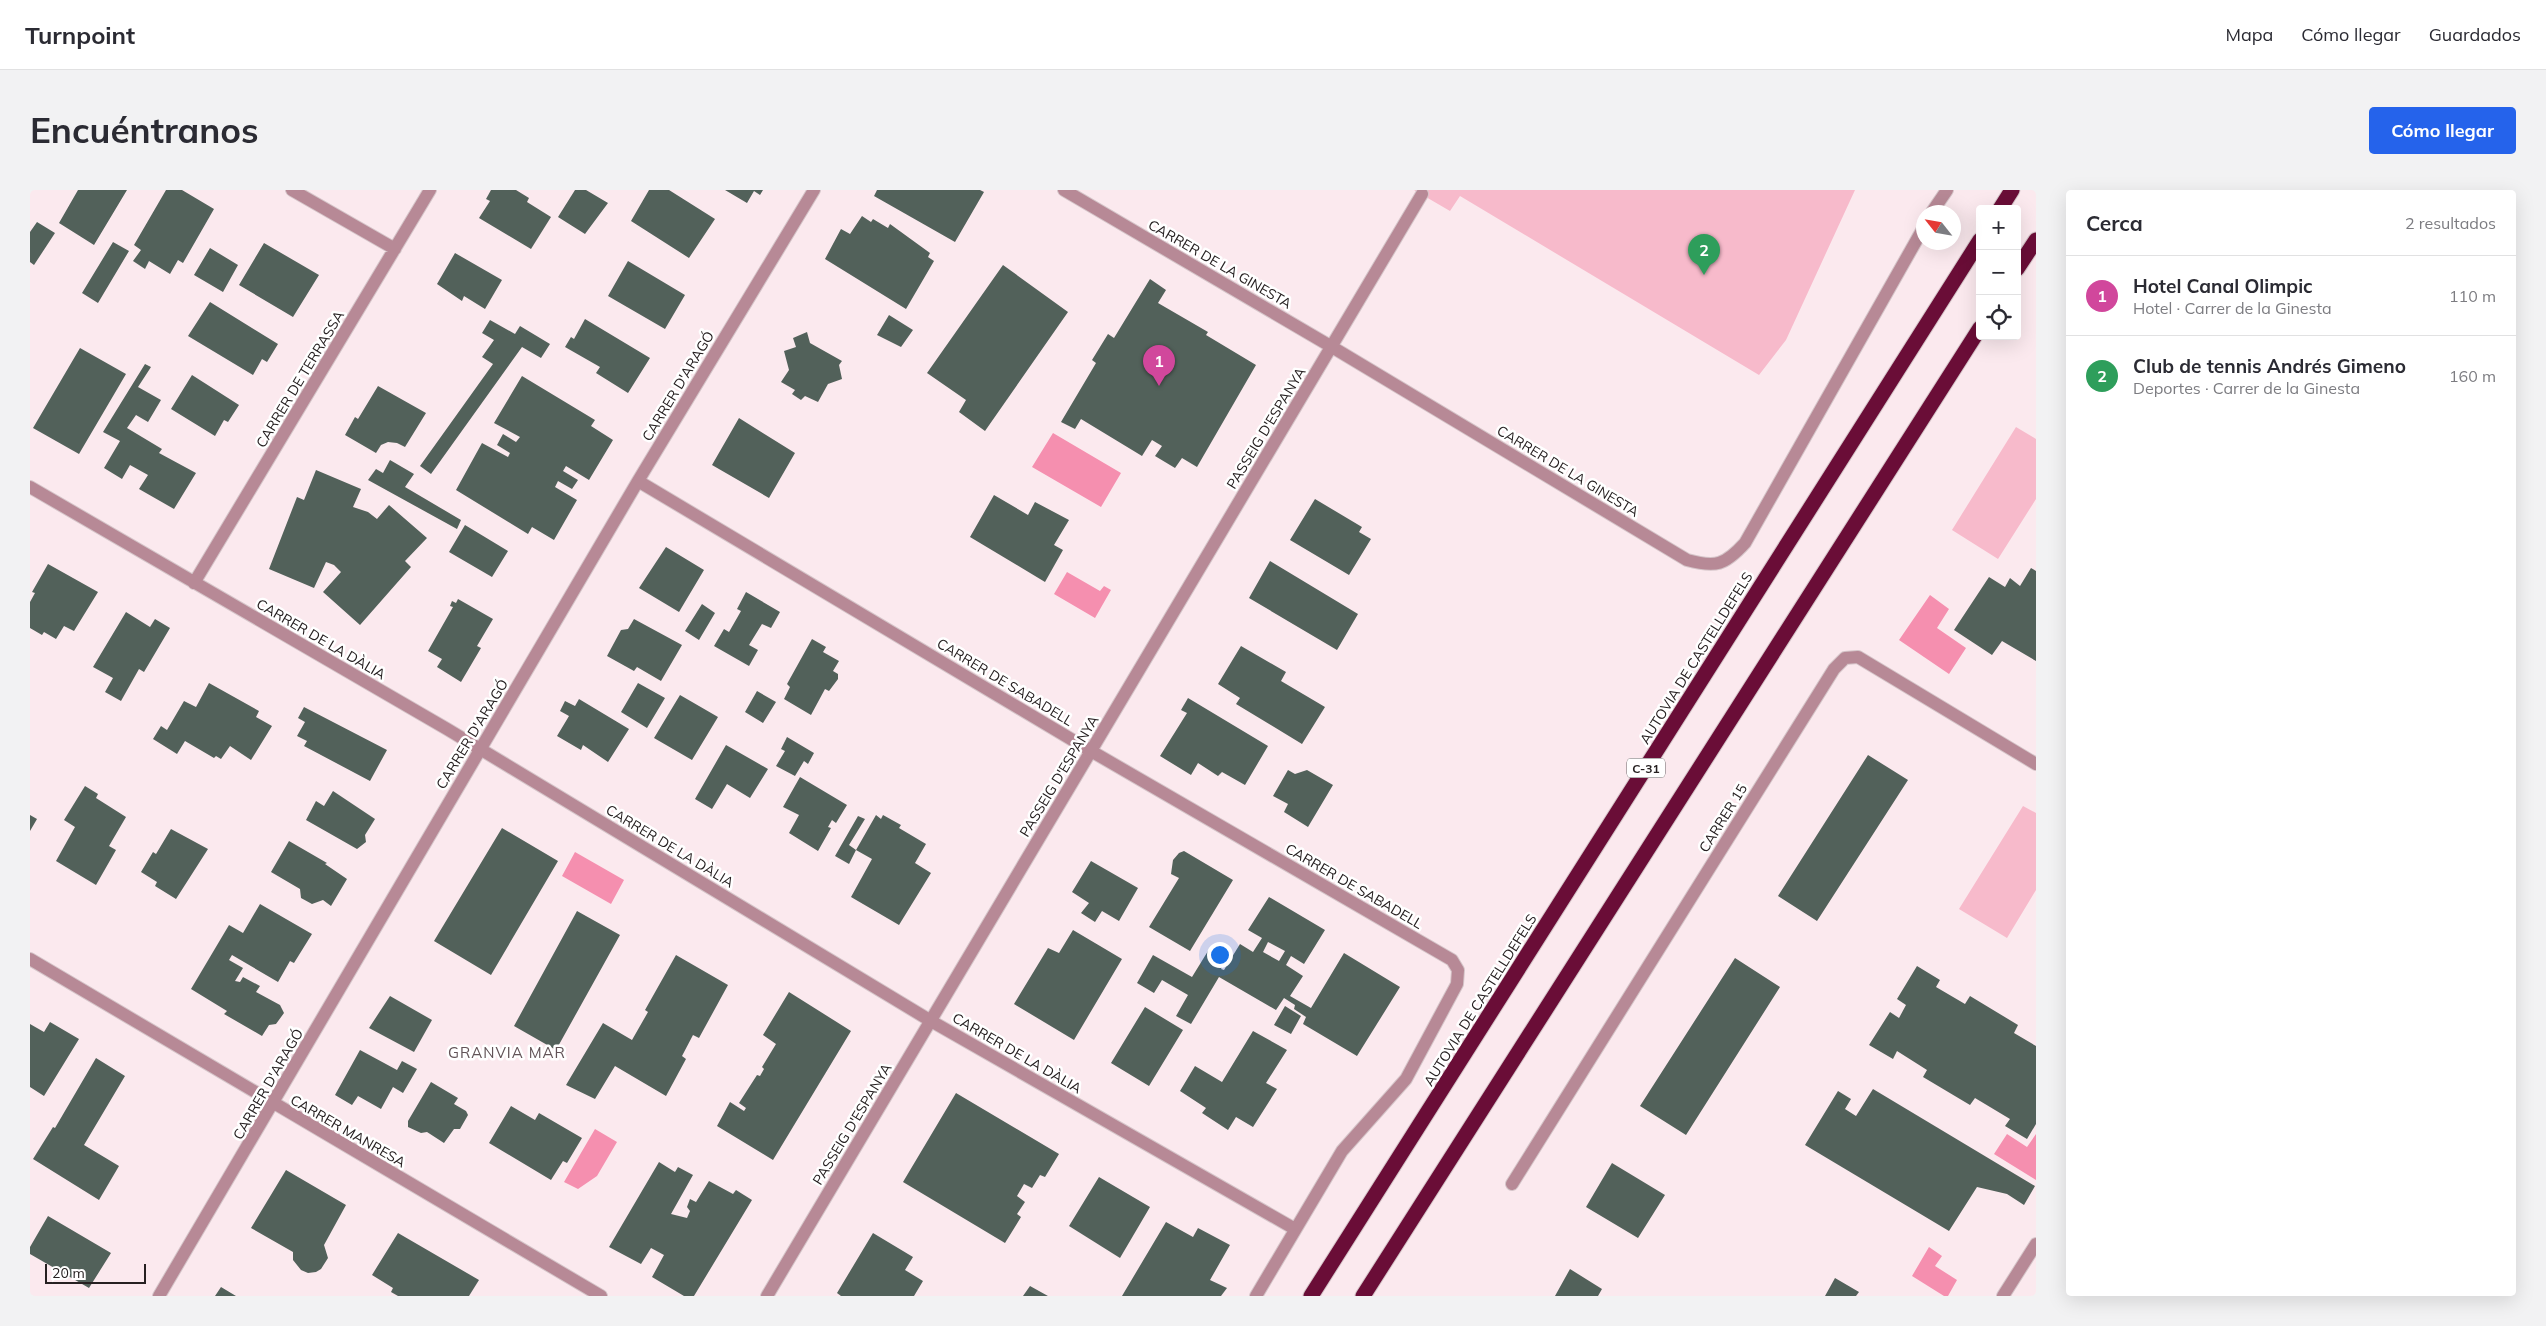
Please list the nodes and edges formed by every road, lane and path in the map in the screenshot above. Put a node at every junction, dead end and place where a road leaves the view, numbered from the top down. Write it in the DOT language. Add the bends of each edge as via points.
graph roads {
  1 [pos="292,190"];
  2 [pos="430,190"];
  3 [pos="814,190"];
  4 [pos="1064,190"];
  5 [pos="1947,190"];
  6 [pos="2003,190"];
  7 [pos="2012,190"];
  8 [pos="1422,194"];
  9 [pos="1937,205"];
  10 [pos="1996,205"];
  11 [pos="2003,205"];
  12 [pos="2036,240"];
  13 [pos="1916,241"];
  14 [pos="1976,245"];
  15 [pos="395,249"];
  16 [pos="2021,263"];
  17 [pos="1976,334"];
  18 [pos="1332,347"];
  19 [pos="638,480"];
  20 [pos="30,487"];
  21 [pos="194,583"];
  22 [pos="481,750"];
  23 [pos="1091,751"];
  24 [pos="2036,764"];
  25 [pos="30,959"];
  26 [pos="931,1020"];
  27 [pos="274,1104"];
  28 [pos="1512,1184"];
  29 [pos="1295,1229"];
  30 [pos="2036,1244"];
  31 [pos="159,1296"];
  32 [pos="601,1296"];
  33 [pos="767,1296"];
  34 [pos="1256,1296"];
  35 [pos="1312,1296"];
  36 [pos="1363,1296"];
  37 [pos="2003,1296"];
  1 -- 15 [label="street"];
  2 -- 15 [label="street, CARRER DE TERRASSA"];
  3 -- 19 [label="street, CARRER D'ARAGÓ"];
  4 -- 18 [label="street, CARRER DE LA GINESTA"];
  5 -- 9 [label="street"];
  6 -- 10 [label="highway"];
  7 -- 11 [label="highway"];
  8 -- 18 [label="street, PASSEIG D'ESPANYA"];
  12 -- 16 [label="highway"];
  13 -- 18 [label="street, CARRER DE LA GINESTA" via="1745,543 1729,560 1708,565 1687,560"];
  14 -- 35 [label="highway, AUTOVIA DE CASTELLDEFELS / C-31"];
  15 -- 21 [label="street, CARRER DE TERRASSA"];
  17 -- 36 [label="highway"];
  18 -- 23 [label="street, PASSEIG D'ESPANYA"];
  19 -- 22 [label="street, CARRER D'ARAGÓ"];
  19 -- 23 [label="street, CARRER DE SABADELL"];
  20 -- 21 [label="street, CARRER DE LA DÀLIA"];
  21 -- 22 [label="street, CARRER DE LA DÀLIA"];
  22 -- 26 [label="street, CARRER DE LA DÀLIA"];
  22 -- 27 [label="street, CARRER D'ARAGÓ"];
  23 -- 26 [label="street, PASSEIG D'ESPANYA"];
  23 -- 29 [label="street, CARRER DE SABADELL" via="1452,960 1458,970 1457,984 1406,1079 1342,1151"];
  24 -- 28 [label="street, CARRER 15" via="1858,657 1845,658 1834,669"];
  25 -- 27 [label="street, CARRER MANRESA"];
  26 -- 29 [label="street, CARRER DE LA DÀLIA"];
  26 -- 33 [label="street, PASSEIG D'ESPANYA"];
  27 -- 31 [label="street, CARRER D'ARAGÓ"];
  27 -- 32 [label="street, CARRER MANRESA"];
  29 -- 34 [label="street"];
  30 -- 37 [label="street"];
}
